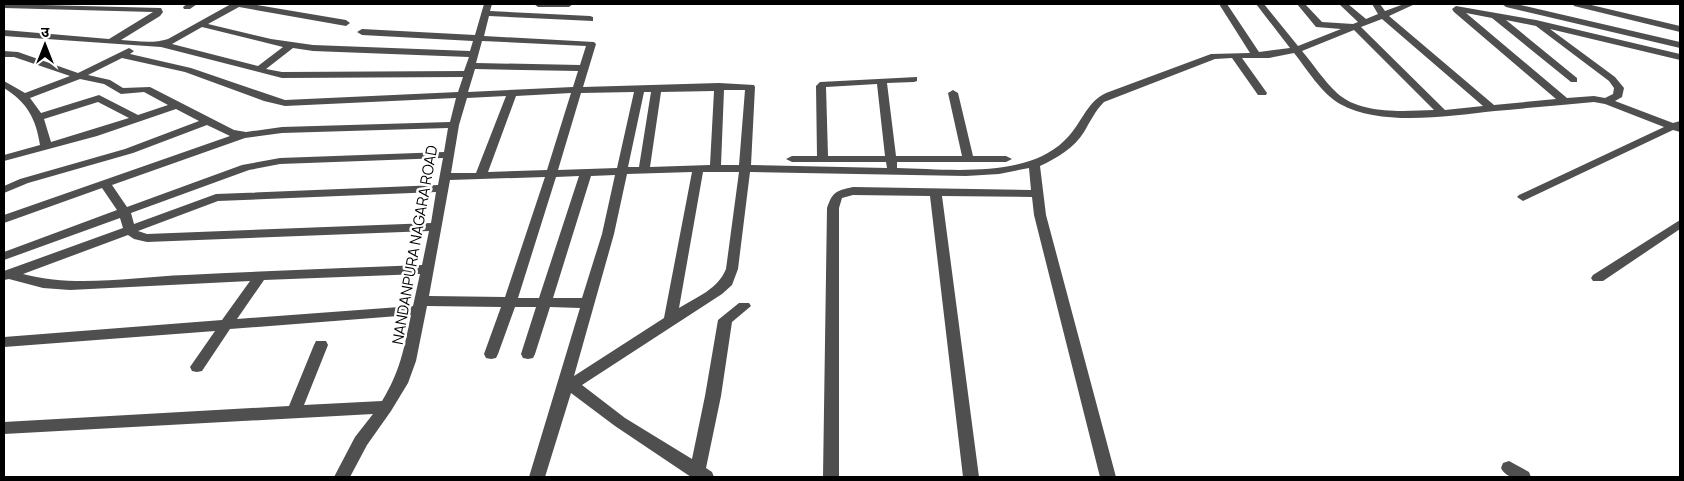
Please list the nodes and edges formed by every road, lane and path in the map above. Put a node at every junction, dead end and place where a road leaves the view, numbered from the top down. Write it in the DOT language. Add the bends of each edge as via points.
graph roads {
  1 [pos="237,4"];
  2 [pos="538,4"];
  3 [pos="548,4"];
  4 [pos="569,4"];
  5 [pos="1223,4"];
  6 [pos="1260,4"];
  7 [pos="1301,4"];
  8 [pos="1343,4"];
  9 [pos="1376,4"];
  10 [pos="1411,4"];
  11 [pos="1506,4"];
  12 [pos="1577,4"];
  13 [pos="4,5"];
  14 [pos="30,5"];
  15 [pos="81,6"];
  16 [pos="137,6"];
  17 [pos="1453,6"];
  18 [pos="487,9"];
  19 [pos="1383,15"];
  20 [pos="1494,16"];
  21 [pos="1631,17"];
  22 [pos="590,19"];
  23 [pos="346,23"];
  24 [pos="1536,23"];
  25 [pos="199,24"];
  26 [pos="1319,25"];
  27 [pos="1360,25"];
  28 [pos="1680,29"];
  29 [pos="4,32"];
  30 [pos="362,32"];
  31 [pos="1624,32"];
  32 [pos="1328,36"];
  33 [pos="479,37"];
  34 [pos="112,41"];
  35 [pos="1621,43"];
  36 [pos="140,44"];
  37 [pos="161,44"];
  38 [pos="1680,45"];
  39 [pos="290,46"];
  40 [pos="1298,49"];
  41 [pos="4,54"];
  42 [pos="122,55"];
  43 [pos="1235,56"];
  44 [pos="1257,56"];
  45 [pos="1680,57"];
  46 [pos="471,65"];
  47 [pos="583,68"];
  48 [pos="260,69"];
  49 [pos="79,76"];
  50 [pos="914,79"];
  51 [pos="1574,80"];
  52 [pos="882,82"];
  53 [pos="4,84"];
  54 [pos="719,86"];
  55 [pos="640,88"];
  56 [pos="657,88"];
  57 [pos="576,90"];
  58 [pos="512,93"];
  59 [pos="953,93"];
  60 [pos="1262,93"];
  61 [pos="462,95"];
  62 [pos="24,97"];
  63 [pos="1607,101"];
  64 [pos="1566,102"];
  65 [pos="177,105"];
  66 [pos="1491,108"];
  67 [pos="1443,113"];
  68 [pos="39,117"];
  69 [pos="138,118"];
  70 [pos="208,122"];
  71 [pos="454,125"];
  72 [pos="1678,126"];
  73 [pos="246,134"];
  74 [pos="46,147"];
  75 [pos="447,155"];
  76 [pos="4,158"];
  77 [pos="792,159"];
  78 [pos="823,159"];
  79 [pos="892,159"];
  80 [pos="968,159"];
  81 [pos="1006,159"];
  82 [pos="1034,164"];
  83 [pos="698,168"];
  84 [pos="715,168"];
  85 [pos="744,168"];
  86 [pos="644,170"];
  87 [pos="623,172"];
  88 [pos="893,172"];
  89 [pos="586,173"];
  90 [pos="552,175"];
  91 [pos="480,177"];
  92 [pos="444,182"];
  93 [pos="105,184"];
  94 [pos="4,190"];
  95 [pos="936,193"];
  96 [pos="1036,194"];
  97 [pos="1523,197"];
  98 [pos="125,213"];
  99 [pos="4,219"];
  100 [pos="1680,224"];
  101 [pos="436,227"];
  102 [pos="130,231"];
  103 [pos="4,256"];
  104 [pos="428,269"];
  105 [pos="8,276"];
  106 [pos="260,276"];
  107 [pos="1598,278"];
  108 [pos="511,300"];
  109 [pos="546,301"];
  110 [pos="588,303"];
  111 [pos="420,306"];
  112 [pos="744,306"];
  113 [pos="670,320"];
  114 [pos="227,325"];
  115 [pos="4,342"];
  116 [pos="321,346"];
  117 [pos="491,354"];
  118 [pos="528,354"];
  119 [pos="197,367"];
  120 [pos="566,388"];
  121 [pos="386,407"];
  122 [pos="294,412"];
  123 [pos="4,428"];
  124 [pos="1508,468"];
  125 [pos="701,475"];
  126 [pos="342,477"];
  127 [pos="537,477"];
  128 [pos="831,477"];
  129 [pos="971,477"];
  130 [pos="1108,477"];
  131 [pos="1523,477"];
  1 -- 23 [label="street"];
  1 -- 25 [label="street"];
  2 -- 3 [label="street"];
  3 -- 4 [label="street"];
  5 -- 44 [label="street"];
  6 -- 40 [label="street"];
  7 -- 26 [label="street"];
  8 -- 27 [label="street"];
  9 -- 19 [label="street"];
  10 -- 19 [label="street"];
  11 -- 31 [label="street"];
  12 -- 21 [label="street"];
  13 -- 14 [label="street"];
  14 -- 15 [label="street"];
  15 -- 16 [label="street"];
  16 -- 34 [label="street" via="160,12"];
  17 -- 20 [label="street"];
  17 -- 64 [label="street"];
  18 -- 22 [label="street"];
  18 -- 33 [label="street, NANDANPURA NAGARA ROAD"];
  19 -- 27 [label="street"];
  19 -- 66 [label="street"];
  20 -- 24 [label="street"];
  20 -- 51 [label="street"];
  21 -- 28 [label="street"];
  21 -- 31 [label="street"];
  24 -- 35 [label="street"];
  24 -- 63 [label="street" via="1612,79 1619,88 1618,95"];
  25 -- 37 [label="street"];
  25 -- 39 [label="street"];
  26 -- 27 [label="street"];
  26 -- 32 [label="street"];
  27 -- 32 [label="street"];
  27 -- 67 [label="street"];
  29 -- 34 [label="street"];
  30 -- 33 [label="street"];
  31 -- 35 [label="street"];
  31 -- 38 [label="street"];
  32 -- 40 [label="street"];
  33 -- 46 [label="street, NANDANPURA NAGARA ROAD"];
  33 -- 47 [label="street" via="587,43 592,46"];
  34 -- 36 [label="street"];
  35 -- 45 [label="street"];
  36 -- 37 [label="street"];
  36 -- 42 [label="street"];
  37 -- 48 [label="street"];
  39 -- 46 [label="street"];
  39 -- 48 [label="street"];
  40 -- 44 [label="street"];
  40 -- 67 [label="street" via="1334,95 1344,102 1381,113"];
  41 -- 49 [label="street" via="15,54"];
  42 -- 49 [label="street"];
  42 -- 61 [label="street" via="188,70 285,103"];
  43 -- 44 [label="street"];
  43 -- 60 [label="street"];
  43 -- 82 [label="street" via="1204,59 1110,95 1092,109 1067,145"];
  46 -- 47 [label="street"];
  46 -- 48 [label="street" via="392,76 282,75"];
  46 -- 61 [label="street, NANDANPURA NAGARA ROAD"];
  47 -- 57 [label="street"];
  49 -- 62 [label="street"];
  49 -- 65 [label="street" via="107,82 121,91 146,89"];
  50 -- 52 [label="street"];
  52 -- 78 [label="street" via="826,83 821,86"];
  52 -- 79 [label="street"];
  53 -- 62 [label="street"];
  54 -- 56 [label="street"];
  54 -- 84 [label="street"];
  54 -- 85 [label="street" via="752,88"];
  55 -- 56 [label="street"];
  55 -- 57 [label="street"];
  55 -- 87 [label="street"];
  56 -- 86 [label="street"];
  57 -- 58 [label="street"];
  57 -- 90 [label="street"];
  58 -- 61 [label="street"];
  58 -- 91 [label="street"];
  59 -- 80 [label="street"];
  61 -- 71 [label="street, NANDANPURA NAGARA ROAD"];
  62 -- 68 [label="street"];
  63 -- 64 [label="street"];
  63 -- 72 [label="street"];
  64 -- 66 [label="street"];
  65 -- 69 [label="street"];
  65 -- 70 [label="street"];
  66 -- 67 [label="street"];
  68 -- 69 [label="street" via="99,98"];
  68 -- 74 [label="street"];
  69 -- 74 [label="street"];
  70 -- 73 [label="street" via="232,133"];
  70 -- 94 [label="street"];
  71 -- 73 [label="street"];
  71 -- 75 [label="street, NANDANPURA NAGARA ROAD"];
  72 -- 97 [label="street"];
  73 -- 93 [label="street"];
  74 -- 76 [label="street"];
  75 -- 92 [label="street, NANDANPURA NAGARA ROAD"];
  75 -- 98 [label="street" via="262,163"];
  77 -- 78 [label="street"];
  78 -- 79 [label="street"];
  79 -- 80 [label="street"];
  79 -- 88 [label="street"];
  80 -- 81 [label="street"];
  82 -- 88 [label="street" via="966,173"];
  82 -- 96 [label="street"];
  83 -- 84 [label="street"];
  83 -- 86 [label="street"];
  83 -- 113 [label="street"];
  84 -- 85 [label="street"];
  85 -- 88 [label="street"];
  85 -- 113 [label="street" via="732,269 727,282"];
  86 -- 87 [label="street"];
  87 -- 89 [label="street"];
  87 -- 110 [label="street"];
  89 -- 90 [label="street"];
  89 -- 109 [label="street"];
  90 -- 91 [label="street"];
  90 -- 108 [label="street"];
  91 -- 92 [label="street"];
  92 -- 101 [label="street, NANDANPURA NAGARA ROAD"];
  92 -- 102 [label="street" via="207,200"];
  93 -- 98 [label="street"];
  93 -- 99 [label="street"];
  95 -- 96 [label="street"];
  95 -- 128 [label="street" via="853,191 842,193 834,201"];
  95 -- 129 [label="street"];
  96 -- 130 [label="street"];
  98 -- 102 [label="street"];
  98 -- 103 [label="street"];
  100 -- 107 [label="street"];
  101 -- 102 [label="street" via="156,238 138,236"];
  101 -- 104 [label="street, NANDANPURA NAGARA ROAD"];
  102 -- 105 [label="street"];
  104 -- 106 [label="street"];
  104 -- 111 [label="street, NANDANPURA NAGARA ROAD"];
  105 -- 106 [label="street" via="70,286"];
  106 -- 114 [label="street"];
  108 -- 109 [label="street"];
  108 -- 111 [label="street"];
  108 -- 117 [label="street"];
  109 -- 110 [label="street"];
  109 -- 118 [label="street"];
  110 -- 120 [label="street"];
  111 -- 114 [label="street"];
  111 -- 121 [label="street, NANDANPURA NAGARA ROAD" via="409,361 401,383"];
  112 -- 125 [label="street" via="725,320"];
  113 -- 120 [label="street"];
  114 -- 115 [label="street"];
  114 -- 119 [label="street"];
  116 -- 122 [label="street"];
  120 -- 125 [label="street"];
  120 -- 127 [label="street"];
  121 -- 122 [label="street"];
  121 -- 126 [label="street, NANDANPURA NAGARA ROAD" via="360,441"];
  122 -- 123 [label="street"];
  124 -- 131 [label="street"];
}
